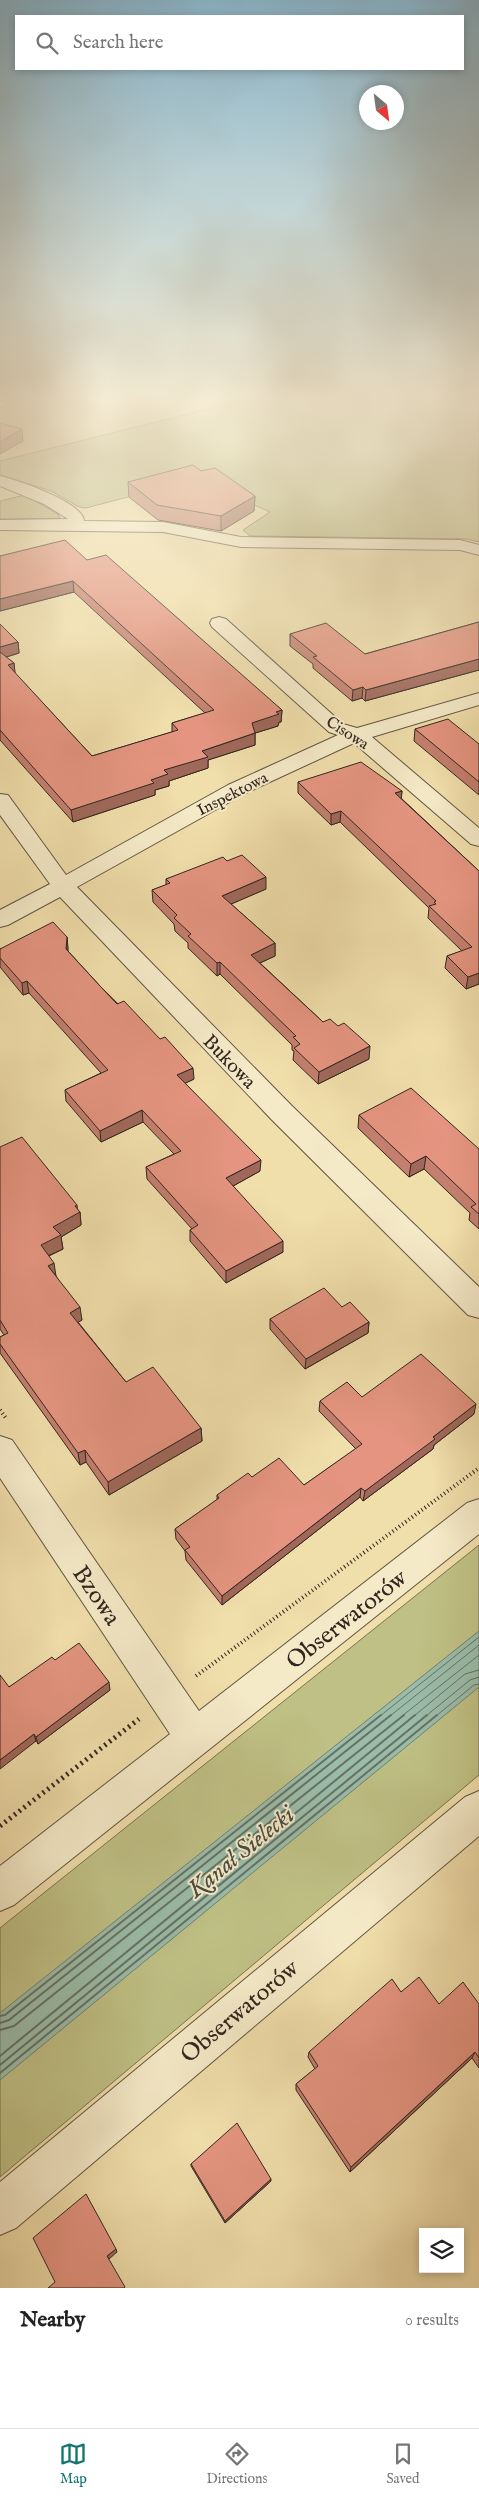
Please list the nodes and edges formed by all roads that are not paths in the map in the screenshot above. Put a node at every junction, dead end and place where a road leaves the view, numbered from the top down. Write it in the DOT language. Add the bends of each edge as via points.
graph roads {
  1 [pos="61,507"];
  2 [pos="0,525"];
  3 [pos="75,526"];
  4 [pos="479,550"];
  5 [pos="219,623"];
  6 [pos="479,699"];
  7 [pos="357,735"];
  8 [pos="0,800"];
  9 [pos="479,839"];
  10 [pos="63,886"];
  11 [pos="0,920"];
  12 [pos="479,1306"];
  13 [pos="0,1450"];
  14 [pos="479,1514"];
  15 [pos="194,1739"];
  16 [pos="479,1811"];
  17 [pos="0,1891"];
  18 [pos="0,2212"];
  1 -- 3 [label="street" via="76,518"];
  2 -- 3 [label="street"];
  3 -- 4 [label="street" via="163,527 242,542 460,546"];
  5 -- 7 [label="street, Cisowa" via="336,728"];
  6 -- 7 [label="street, Inspektowa"];
  7 -- 9 [label="street, Cisowa"];
  7 -- 10 [label="street, Inspektowa" via="276,770"];
  8 -- 10 [label="street, Bukowa"];
  10 -- 11 [label="street, Inspektowa"];
  10 -- 12 [label="street, Bukowa" via="282,1113"];
  13 -- 15 [label="street, Bzowa"];
  14 -- 15 [label="street, Obserwatorów"];
  15 -- 17 [label="street, Obserwatorów"];
  16 -- 18 [label="street, Obserwatorów"];
}
